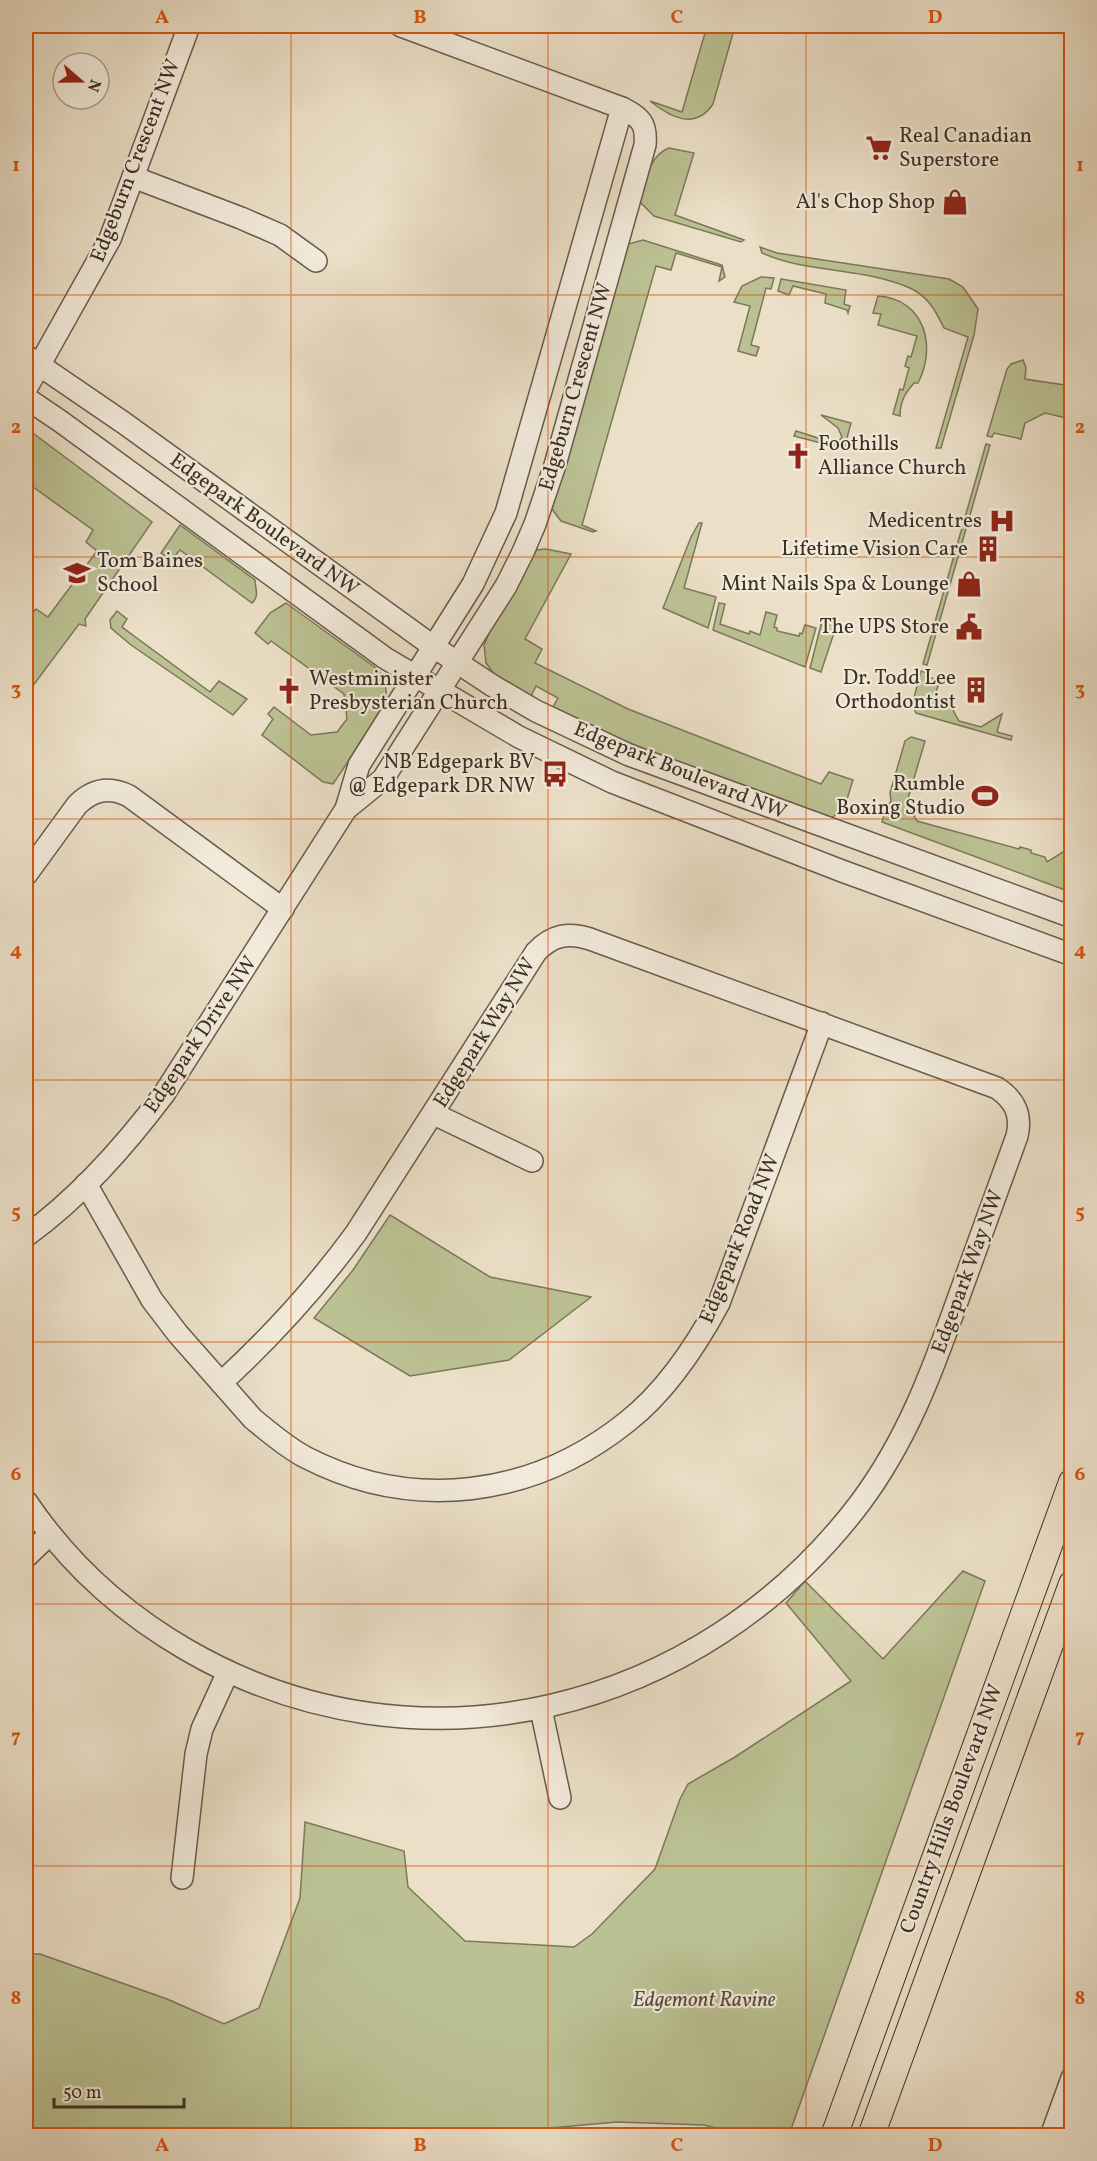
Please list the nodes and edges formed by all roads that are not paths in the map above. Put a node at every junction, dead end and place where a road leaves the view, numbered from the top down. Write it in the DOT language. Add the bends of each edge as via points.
graph roads {
  1 [pos="189,26"];
  2 [pos="401,26"];
  3 [pos="622,108"];
  4 [pos="133,177"];
  5 [pos="316,261"];
  6 [pos="33,360"];
  7 [pos="26,389"];
  8 [pos="26,398"];
  9 [pos="301,552"];
  10 [pos="280,581"];
  11 [pos="434,647"];
  12 [pos="458,663"];
  13 [pos="415,676"];
  14 [pos="440,691"];
  15 [pos="346,809"];
  16 [pos="26,875"];
  17 [pos="284,909"];
  18 [pos="1071,917"];
  19 [pos="1071,955"];
  20 [pos="822,1023"];
  21 [pos="434,1114"];
  22 [pos="532,1161"];
  23 [pos="86,1185"];
  24 [pos="26,1236"];
  25 [pos="221,1383"];
  26 [pos="1071,1482"];
  27 [pos="26,1501"];
  28 [pos="50,1534"];
  29 [pos="26,1557"];
  30 [pos="1071,1584"];
  31 [pos="228,1672"];
  32 [pos="541,1709"];
  33 [pos="560,1798"];
  34 [pos="182,1878"];
  35 [pos="1071,2078"];
  36 [pos="834,2136"];
  37 [pos="871,2136"];
  38 [pos="1051,2136"];
  1 -- 4 [label="street, Edgeburn Crescent NW"];
  2 -- 3 [label="street, Edgeburn Crescent NW"];
  3 -- 11 [label="street, Edgeburn Crescent NW" via="506,513 473,584"];
  3 -- 12 [label="street, Edgeburn Crescent NW" via="644,124 645,145 555,465 523,552"];
  4 -- 5 [label="street" via="280,235"];
  4 -- 6 [label="street, Edgeburn Crescent NW" via="110,239"];
  6 -- 7 [label="street, Edgeburn Crescent NW"];
  6 -- 9 [label="street, Edgepark Boulevard NW"];
  8 -- 10 [label="street, Edgepark Boulevard NW"];
  9 -- 10 [label="street"];
  9 -- 11 [label="street, Edgepark Boulevard NW"];
  10 -- 13 [label="street, Edgepark Boulevard NW"];
  11 -- 12 [label="street, Edgepark Boulevard NW"];
  11 -- 13 [label="street, Edgepark Drive NW"];
  12 -- 14 [label="street, Edgepark Drive NW"];
  12 -- 18 [label="street, Edgepark Boulevard NW" via="536,711 630,755"];
  13 -- 14 [label="street, Edgepark Boulevard NW"];
  13 -- 15 [label="street, Edgepark Drive NW" via="358,765"];
  14 -- 15 [label="street, Edgepark Drive NW" via="383,779"];
  14 -- 19 [label="street, Edgepark Boulevard NW" via="519,737 612,782"];
  15 -- 17 [label="street, Edgepark Drive NW"];
  16 -- 17 [label="street" via="86,796 100,790 116,791 129,796"];
  17 -- 23 [label="street, Edgepark Drive NW" via="164,1094 133,1135"];
  20 -- 21 [label="street, Edgepark Way NW" via="590,939 565,934 536,952"];
  20 -- 25 [label="street, Edgepark Road NW" via="734,1264 703,1333 686,1359 629,1420 572,1459 502,1484 461,1490 384,1485 338,1472 303,1456 253,1419"];
  20 -- 32 [label="street, Edgepark Way NW" via="997,1088 1007,1094 1017,1110 1017,1136 923,1394 880,1474 860,1502 807,1564 758,1608 712,1640 635,1680"];
  21 -- 22 [label="street"];
  21 -- 25 [label="street, Edgepark Way NW" via="331,1267 282,1324"];
  23 -- 24 [label="street, Edgepark Drive NW"];
  23 -- 25 [label="street, Edgepark Road NW" via="152,1300"];
  26 -- 36 [label="main road, Country Hills Boulevard NW"];
  27 -- 28 [label="street, Edgepark Way NW"];
  28 -- 29 [label="street"];
  28 -- 31 [label="street, Edgepark Way NW" via="76,1564 130,1612 155,1631"];
  30 -- 37 [label="main road, Country Hills Boulevard NW"];
  31 -- 32 [label="street, Edgepark Way NW" via="295,1698 367,1714 472,1718"];
  31 -- 34 [label="street" via="202,1728 196,1754"];
  32 -- 33 [label="street"];
  35 -- 38 [label="street"];
}
